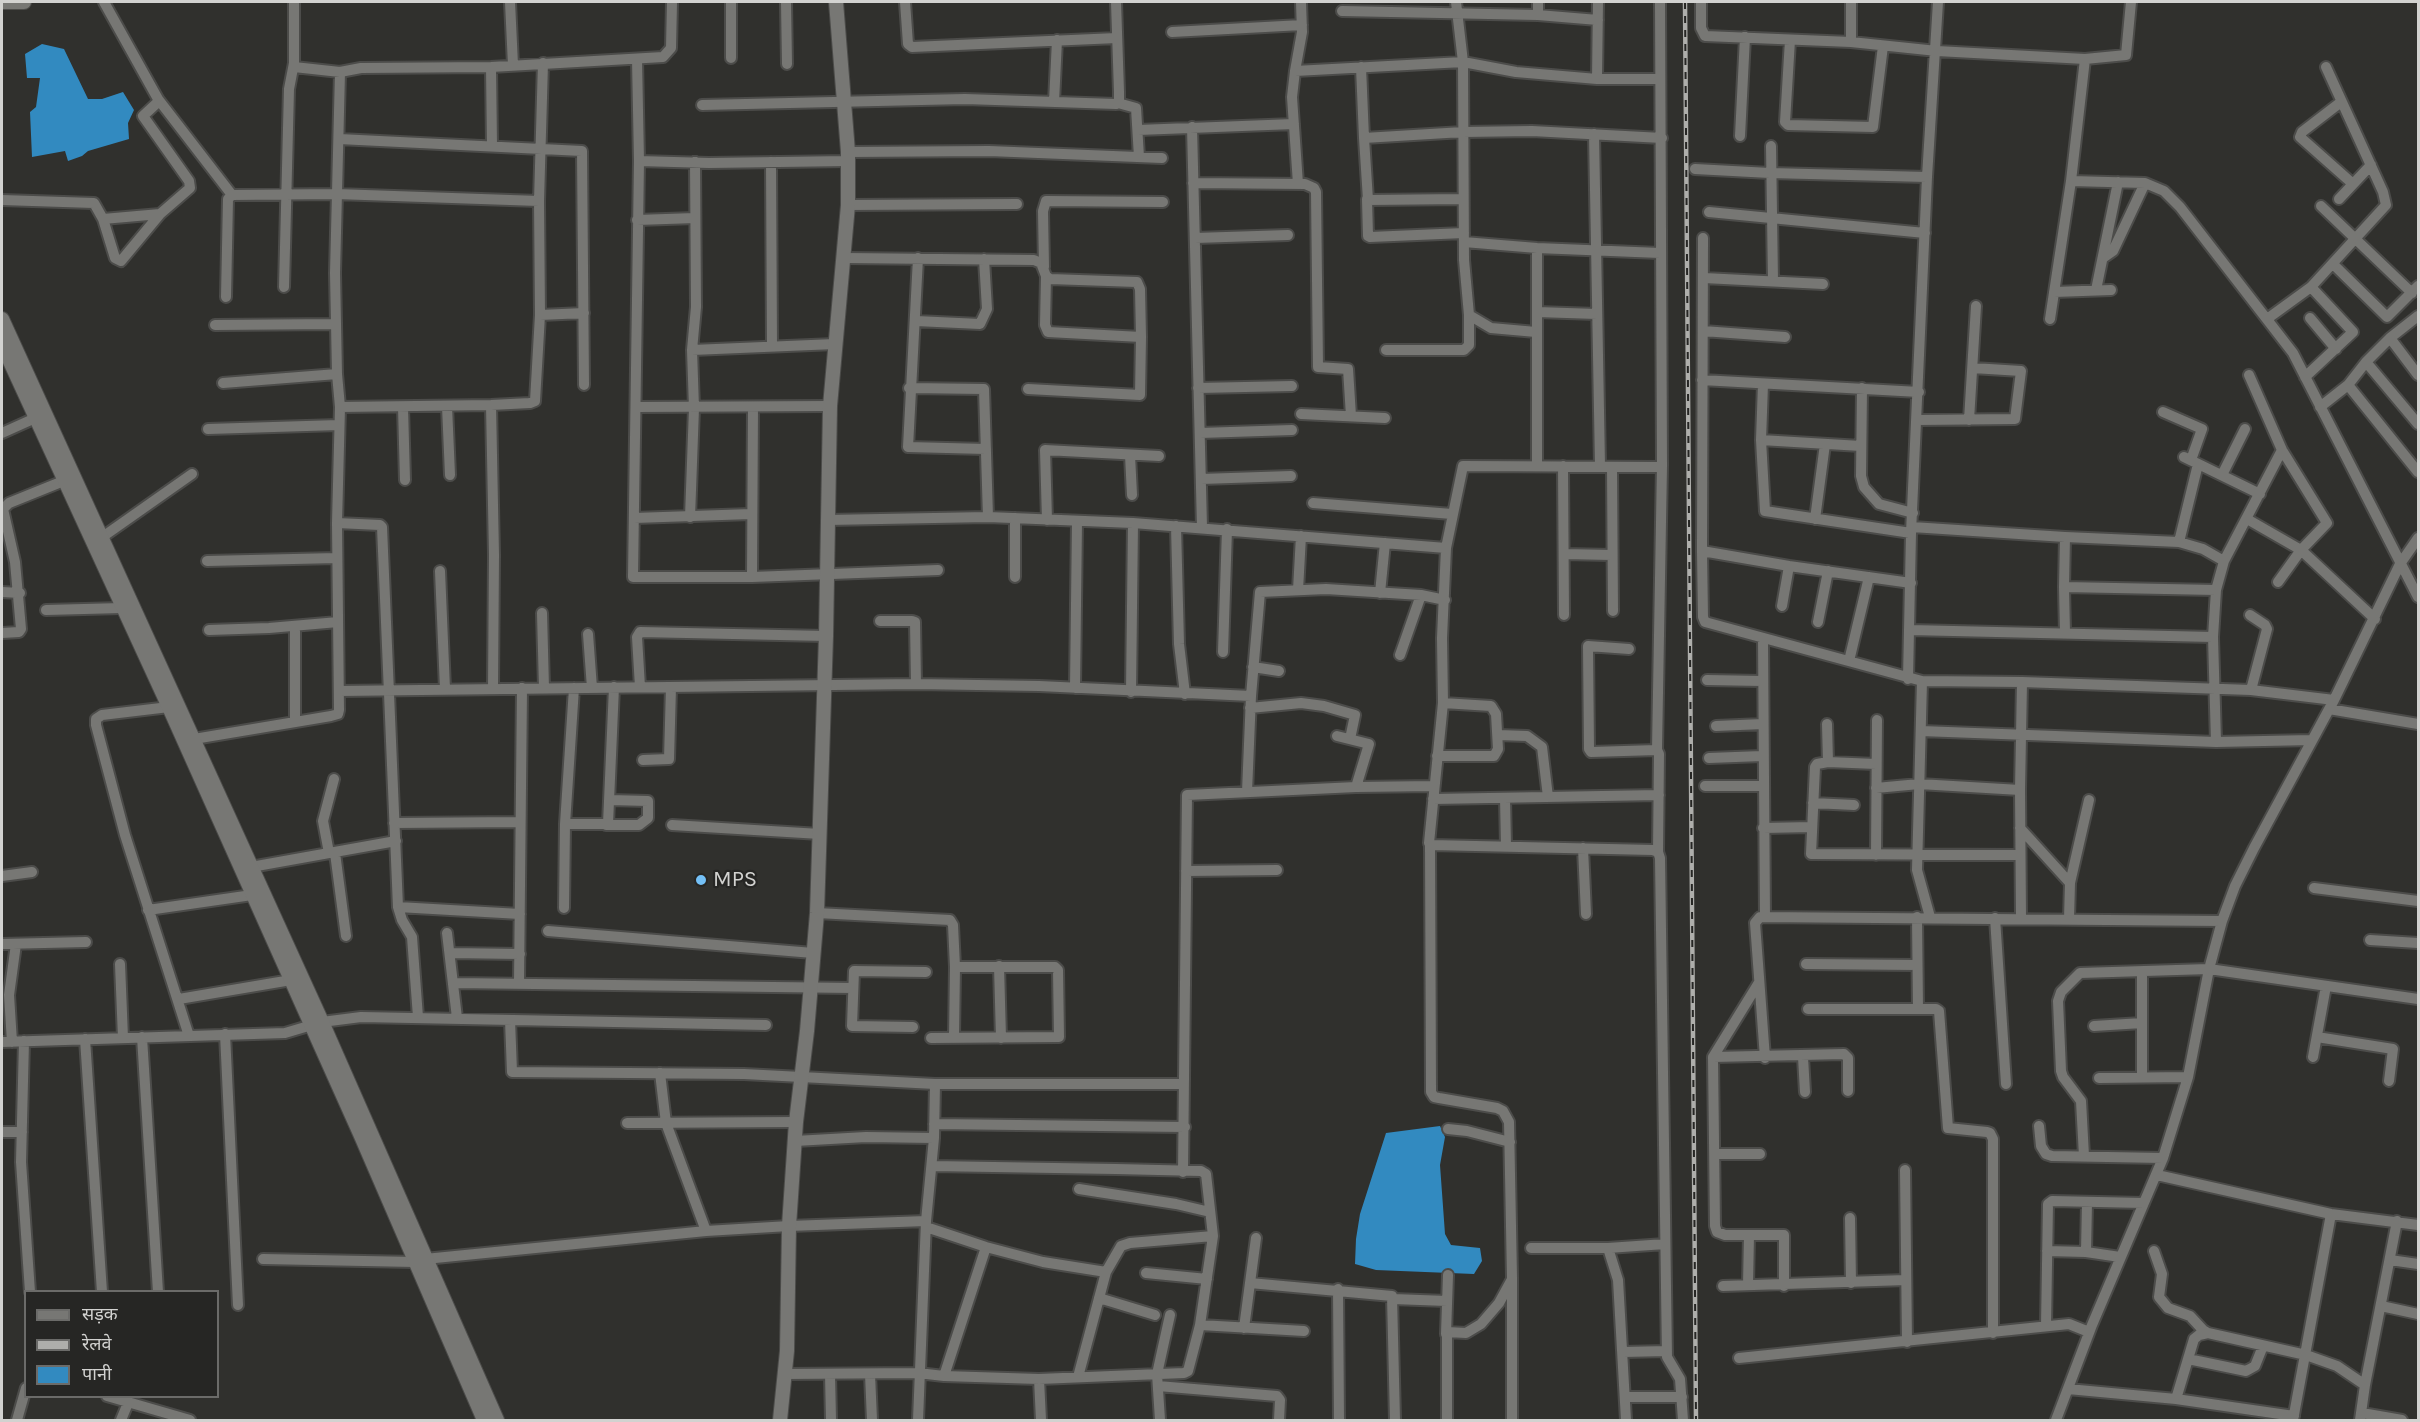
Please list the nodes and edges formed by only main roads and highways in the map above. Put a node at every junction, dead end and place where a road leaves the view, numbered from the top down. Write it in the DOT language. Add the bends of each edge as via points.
graph roads {
  1 [pos="24,2"];
  2 [pos="836,2"];
  3 [pos="2,3"];
  4 [pos="2,319"];
  5 [pos="2,344"];
  6 [pos="40,416"];
  7 [pos="69,479"];
  8 [pos="295,979"];
  9 [pos="476,1388"];
  10 [pos="484,1420"];
  11 [pos="496,1420"];
  12 [pos="780,1420"];
  1 -- 3 [label="main road"];
  2 -- 12 [label="main road" via="848,205 830,406 817,913 796,1122 787,1351"];
  4 -- 6 [label="main road"];
  5 -- 6 [label="main road"];
  6 -- 7 [label="main road"];
  7 -- 8 [label="main road" via="122,608 252,895"];
  7 -- 8 [label="main road" via="101,538 194,740 251,867"];
  8 -- 9 [label="main road"];
  9 -- 10 [label="main road"];
  9 -- 11 [label="main road"];
}
